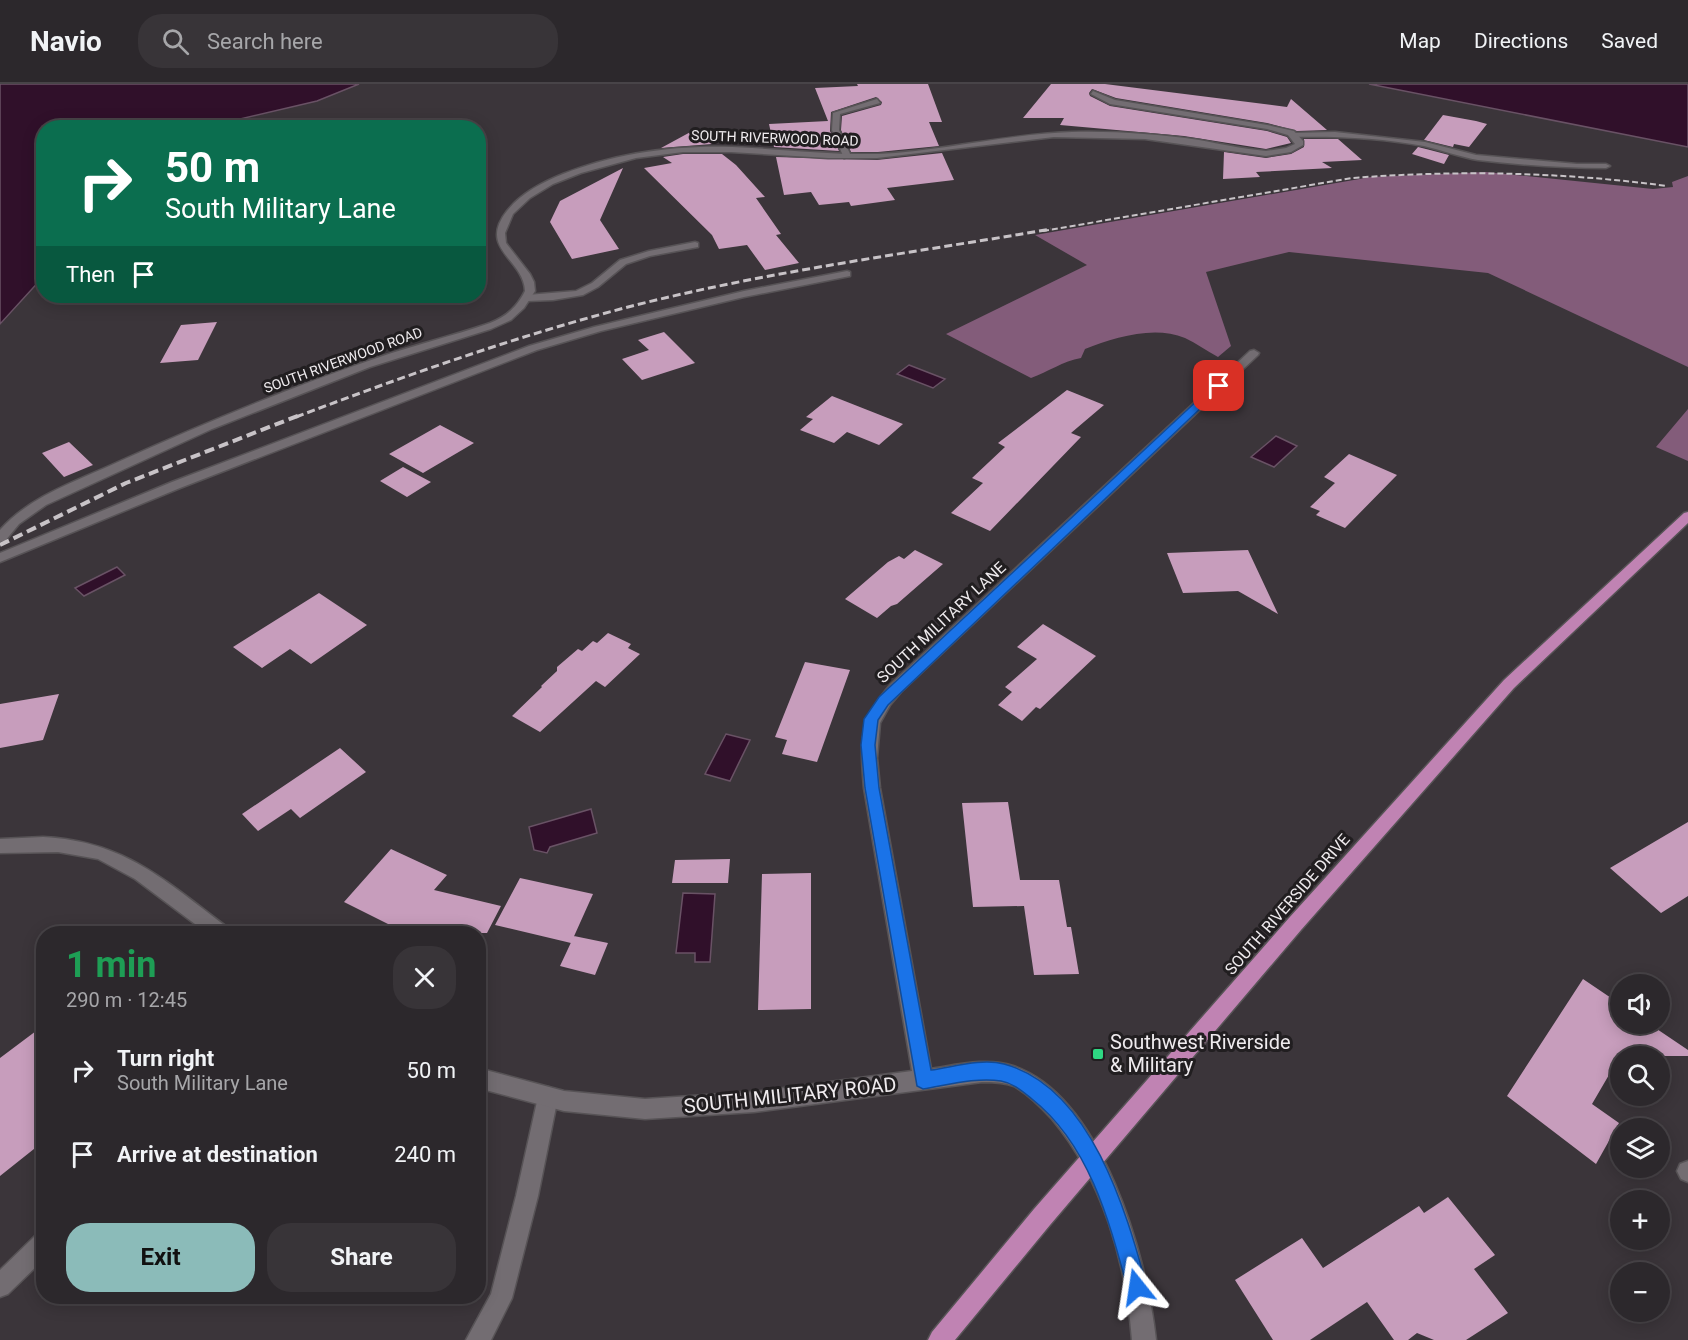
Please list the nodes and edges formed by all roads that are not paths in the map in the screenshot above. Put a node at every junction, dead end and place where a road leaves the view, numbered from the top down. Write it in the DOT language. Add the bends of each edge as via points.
graph roads {
  1 [pos="1093,93"];
  2 [pos="877,101"];
  3 [pos="1292,135"];
  4 [pos="847,156"];
  5 [pos="1606,166"];
  6 [pos="695,245"];
  7 [pos="847,274"];
  8 [pos="527,298"];
  9 [pos="1254,353"];
  10 [pos="1688,516"];
  11 [pos="0,538"];
  12 [pos="1,556"];
  13 [pos="0,846"];
  14 [pos="211,926"];
  15 [pos="486,1080"];
  16 [pos="923,1080"];
  17 [pos="548,1097"];
  18 [pos="1093,1159"];
  19 [pos="36,1251"];
  20 [pos="0,1286"];
  21 [pos="478,1340"];
  22 [pos="940,1340"];
  23 [pos="1144,1340"];
  1 -- 3 [label="street" via="1113,102 1267,127"];
  2 -- 4 [label="street" via="837,113 834,120 838,140"];
  3 -- 4 [label="street, SOUTH RIVERWOOD ROAD" via="1299,145 1289,151 1269,153 1165,138 1111,135 1006,139 924,154"];
  3 -- 5 [label="street" via="1384,138 1476,157"];
  4 -- 8 [label="street, SOUTH RIVERWOOD ROAD" via="727,148 685,150 642,154 572,172 528,197 504,224 504,250 531,283"];
  6 -- 8 [label="street" via="621,262 581,292"];
  7 -- 12 [label="street" via="733,297 533,348 176,484"];
  8 -- 11 [label="street, SOUTH RIVERWOOD ROAD" via="504,321 388,357 191,434 42,502"];
  9 -- 16 [label="street, SOUTH MILITARY LANE" via="896,688 871,719 868,745 872,788"];
  10 -- 18 [label="main road, SOUTH RIVERSIDE DRIVE" via="1509,684"];
  13 -- 14 [label="street" via="58,844 114,858"];
  15 -- 17 [label="street, SOUTH MILITARY ROAD"];
  16 -- 17 [label="street, SOUTH MILITARY ROAD" via="688,1108 645,1109"];
  16 -- 18 [label="street, SOUTH MILITARY ROAD" via="982,1072 1002,1072 1021,1079 1061,1113"];
  17 -- 21 [label="street" via="501,1298"];
  18 -- 22 [label="main road, SOUTH RIVERSIDE DRIVE"];
  18 -- 23 [label="street, SOUTH MILITARY ROAD" via="1125,1241 1137,1287"];
  19 -- 20 [label="street"];
}
